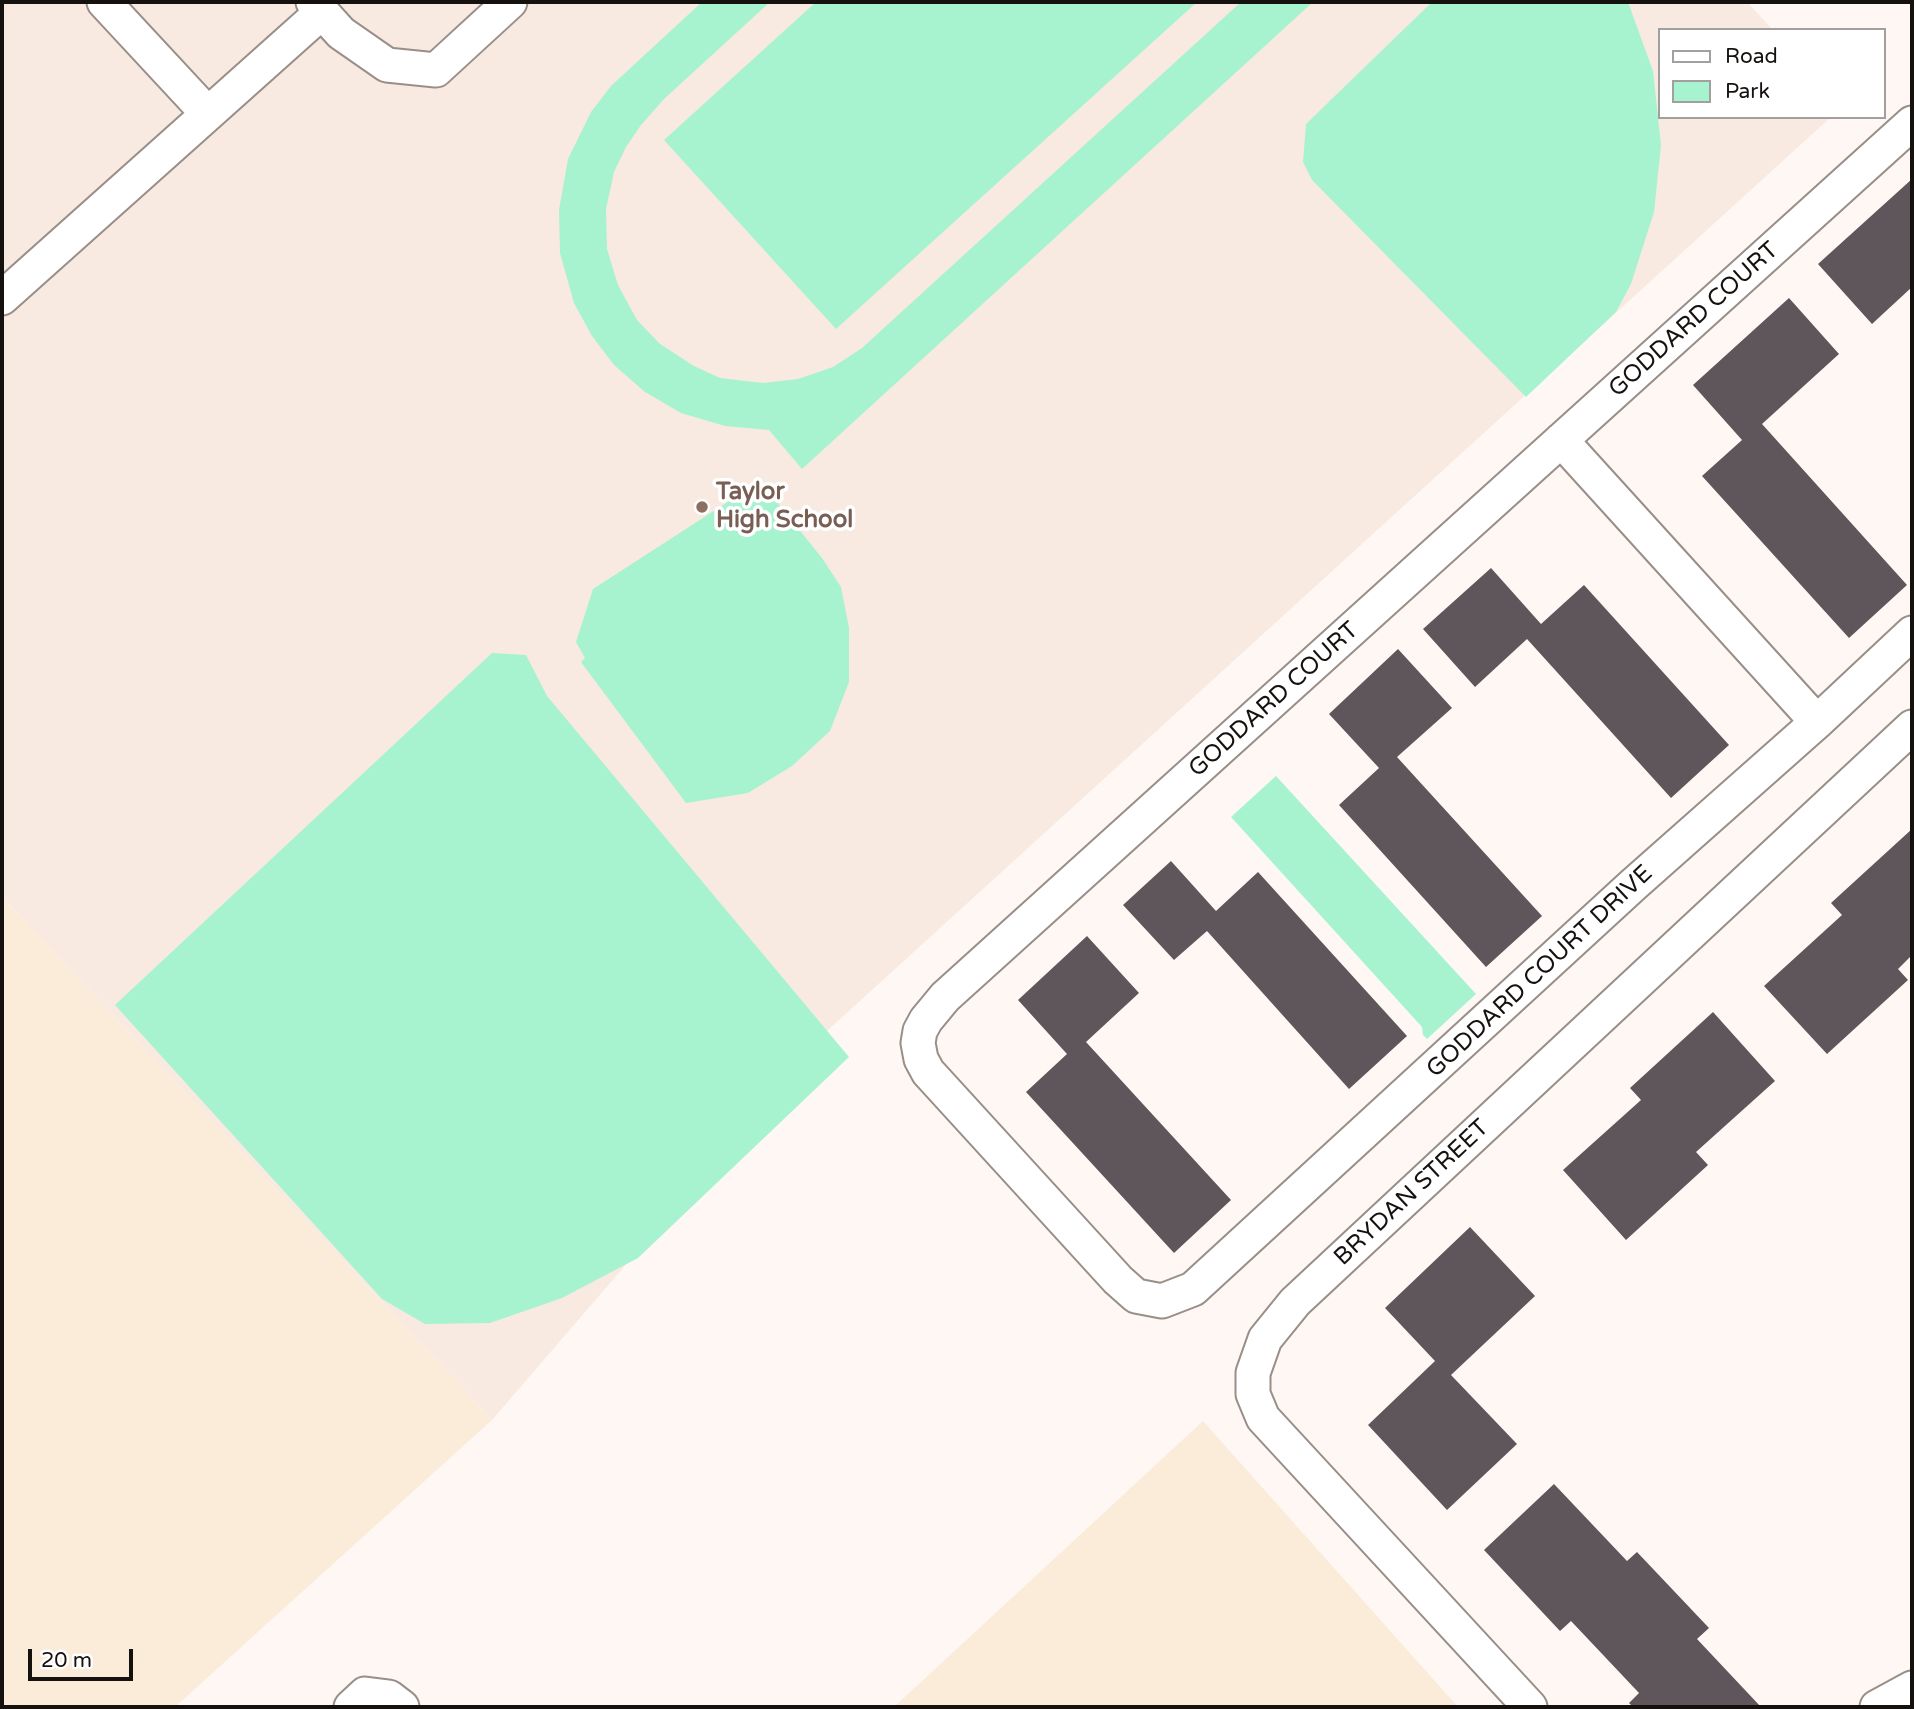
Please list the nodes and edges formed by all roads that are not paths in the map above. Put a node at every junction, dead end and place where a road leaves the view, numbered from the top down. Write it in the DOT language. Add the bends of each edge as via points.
graph roads {
  1 [pos="104,2"];
  2 [pos="510,2"];
  3 [pos="317,7"];
  4 [pos="208,114"];
  5 [pos="1912,122"];
  6 [pos="2,298"];
  7 [pos="1561,440"];
  8 [pos="1912,633"];
  9 [pos="1817,722"];
  10 [pos="1907,742"];
  11 [pos="1162,1301"];
  12 [pos="1912,1688"];
  13 [pos="351,1707"];
  14 [pos="402,1707"];
  15 [pos="1530,1707"];
  16 [pos="1877,1707"];
  1 -- 4 [label="street"];
  2 -- 3 [label="street" via="436,69 387,65 341,33"];
  3 -- 4 [label="street"];
  4 -- 6 [label="street"];
  5 -- 7 [label="street, GODDARD COURT"];
  7 -- 9 [label="street"];
  7 -- 11 [label="street, GODDARD COURT" via="946,997 919,1031 921,1059 928,1072 1118,1280 1136,1296"];
  8 -- 9 [label="street, GODDARD COURT DRIVE"];
  9 -- 11 [label="street, GODDARD COURT DRIVE" via="1633,885 1217,1270 1193,1289"];
  10 -- 15 [label="street, BRYDAN STREET" via="1294,1302 1265,1339 1253,1373 1253,1394 1264,1418"];
  12 -- 16 [label="street"];
  13 -- 14 [label="street" via="365,1694 389,1697"];
}
